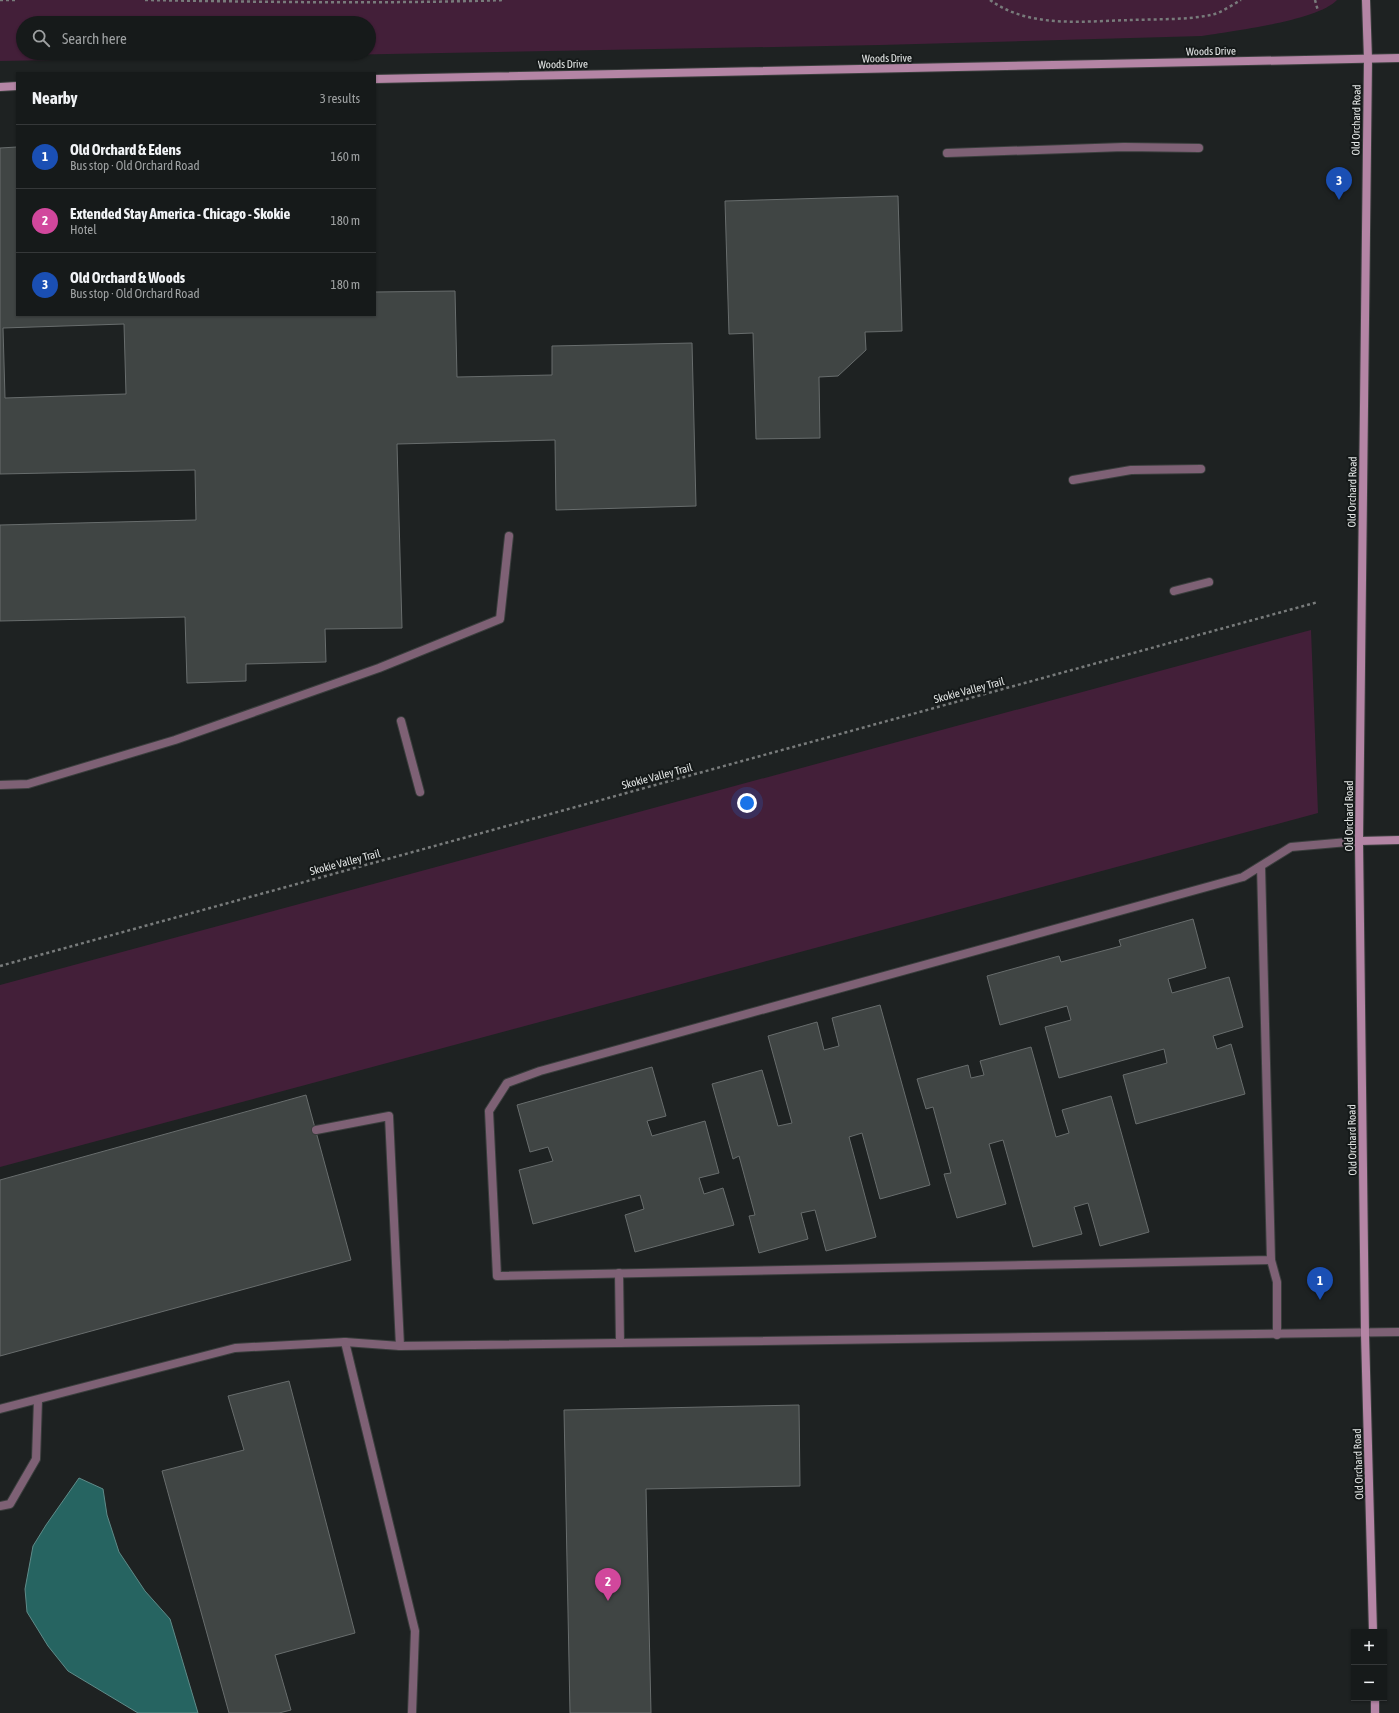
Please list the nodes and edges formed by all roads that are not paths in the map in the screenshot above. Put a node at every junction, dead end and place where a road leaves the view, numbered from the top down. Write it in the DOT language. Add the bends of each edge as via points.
graph roads {
  1 [pos="1366,0"];
  2 [pos="1399,58"];
  3 [pos="1368,59"];
  4 [pos="376,79"];
  5 [pos="16,86"];
  6 [pos="0,87"];
  7 [pos="1199,148"];
  8 [pos="947,153"];
  9 [pos="1201,470"];
  10 [pos="1073,480"];
  11 [pos="509,536"];
  12 [pos="1209,582"];
  13 [pos="1174,591"];
  14 [pos="401,721"];
  15 [pos="0,785"];
  16 [pos="420,792"];
  17 [pos="1399,840"];
  18 [pos="1359,841"];
  19 [pos="1261,866"];
  20 [pos="316,1130"];
  21 [pos="1271,1260"];
  22 [pos="619,1273"];
  23 [pos="1399,1332"];
  24 [pos="1365,1334"];
  25 [pos="1277,1335"];
  26 [pos="345,1342"];
  27 [pos="620,1343"];
  28 [pos="400,1346"];
  29 [pos="38,1400"];
  30 [pos="0,1410"];
  31 [pos="0,1506"];
  32 [pos="1373,1629"];
  33 [pos="1375,1701"];
  34 [pos="412,1713"];
  35 [pos="1375,1713"];
  1 -- 3 [label="main road, Old Orchard Road"];
  2 -- 3 [label="main road, Woods Drive"];
  3 -- 4 [label="main road, Woods Drive"];
  3 -- 18 [label="main road, Old Orchard Road"];
  5 -- 6 [label="main road"];
  7 -- 8 [label="lane" via="1124,147"];
  9 -- 10 [label="lane" via="1131,470"];
  11 -- 15 [label="lane" via="500,619 379,668 175,740 28,784"];
  12 -- 13 [label="lane"];
  14 -- 16 [label="lane"];
  17 -- 18 [label="main road"];
  18 -- 19 [label="lane" via="1291,847"];
  18 -- 24 [label="main road, Old Orchard Road"];
  19 -- 21 [label="lane"];
  19 -- 22 [label="lane" via="1243,878 507,1082 489,1111 497,1276"];
  20 -- 28 [label="lane" via="389,1116"];
  21 -- 22 [label="lane"];
  21 -- 25 [label="lane" via="1277,1282"];
  22 -- 27 [label="lane"];
  23 -- 24 [label="lane"];
  24 -- 25 [label="lane"];
  24 -- 32 [label="main road, Old Orchard Road"];
  25 -- 27 [label="lane"];
  26 -- 28 [label="lane"];
  26 -- 29 [label="lane" via="235,1348"];
  26 -- 34 [label="lane" via="415,1631"];
  27 -- 28 [label="lane"];
  29 -- 30 [label="lane"];
  29 -- 31 [label="lane" via="36,1459 10,1504"];
  33 -- 35 [label="main road"];
}
